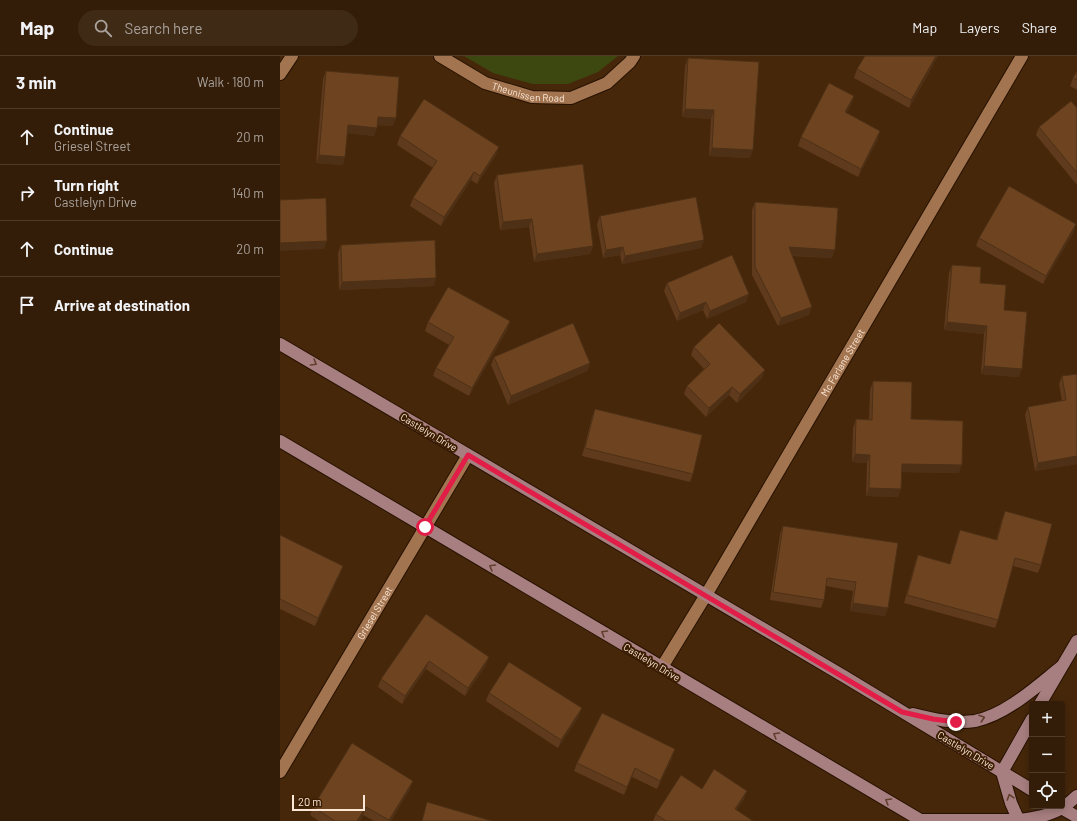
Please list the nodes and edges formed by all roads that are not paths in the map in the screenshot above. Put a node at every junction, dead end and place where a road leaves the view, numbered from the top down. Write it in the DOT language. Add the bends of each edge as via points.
graph roads {
  1 [pos="292,56"];
  2 [pos="440,56"];
  3 [pos="634,56"];
  4 [pos="1022,56"];
  5 [pos="280,74"];
  6 [pos="280,344"];
  7 [pos="280,441"];
  8 [pos="468,455"];
  9 [pos="425,527"];
  10 [pos="706,595"];
  11 [pos="1077,640"];
  12 [pos="662,667"];
  13 [pos="1061,667"];
  14 [pos="1042,701"];
  15 [pos="902,712"];
  16 [pos="1029,724"];
  17 [pos="280,772"];
  18 [pos="1002,772"];
  19 [pos="1029,788"];
  20 [pos="1077,796"];
  21 [pos="1065,804"];
  22 [pos="1057,809"];
  23 [pos="1063,809"];
  24 [pos="1077,817"];
  25 [pos="920,820"];
  26 [pos="1019,821"];
  1 -- 5 [label="street"];
  2 -- 3 [label="street, Theunissen Road" via="485,83 532,97 571,98 607,83"];
  4 -- 10 [label="street, Mc Farlane Street"];
  6 -- 8 [label="street, Castlelyn Drive, one-way"];
  7 -- 9 [label="street, Castlelyn Drive"];
  8 -- 9 [label="street, Griesel Street"];
  8 -- 10 [label="street, Castlelyn Drive"];
  12 -- 9 [label="street, Castlelyn Drive, one-way"];
  9 -- 17 [label="street, Griesel Street"];
  10 -- 12 [label="street, Mc Farlane Street"];
  10 -- 15 [label="street, Castlelyn Drive"];
  11 -- 13 [label="street"];
  25 -- 12 [label="street, Castlelyn Drive, one-way"];
  13 -- 14 [label="street"];
  15 -- 13 [label="street, one-way" via="956,722 975,720 1012,705"];
  15 -- 18 [label="street, Castlelyn Drive"];
  16 -- 18 [label="street"];
  18 -- 19 [label="street, Castlelyn Drive"];
  26 -- 18 [label="street, one-way"];
  20 -- 21 [label="street"];
  22 -- 26 [label="street" via="1050,814"];
  23 -- 24 [label="street"];
  25 -- 26 [label="street"];
}
